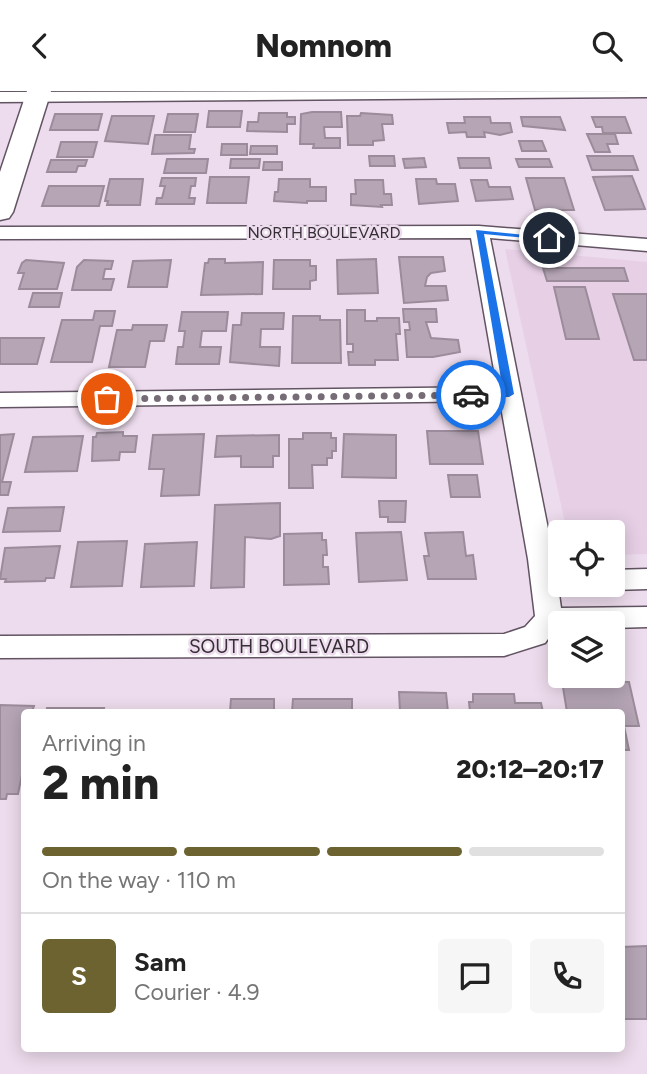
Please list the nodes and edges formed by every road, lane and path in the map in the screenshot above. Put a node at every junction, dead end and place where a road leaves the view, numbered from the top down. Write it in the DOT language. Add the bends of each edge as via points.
graph roads {
  1 [pos="647,92"];
  2 [pos="38,94"];
  3 [pos="0,97"];
  4 [pos="0,212"];
  5 [pos="479,232"];
  6 [pos="0,233"];
  7 [pos="647,245"];
  8 [pos="509,394"];
  9 [pos="0,400"];
  10 [pos="548,564"];
  11 [pos="647,579"];
  12 [pos="625,580"];
  13 [pos="625,617"];
  14 [pos="647,617"];
  15 [pos="548,619"];
  16 [pos="0,647"];
  1 -- 2 [label="street"];
  2 -- 3 [label="street"];
  2 -- 4 [label="main road"];
  5 -- 6 [label="street, NORTH BOULEVARD"];
  5 -- 7 [label="street, NORTH BOULEVARD"];
  5 -- 8 [label="street"];
  8 -- 9 [label="street"];
  8 -- 10 [label="street"];
  11 -- 12 [label="street"];
  13 -- 14 [label="street"];
  15 -- 16 [label="street, SOUTH BOULEVARD" via="535,635 505,645"];
}
